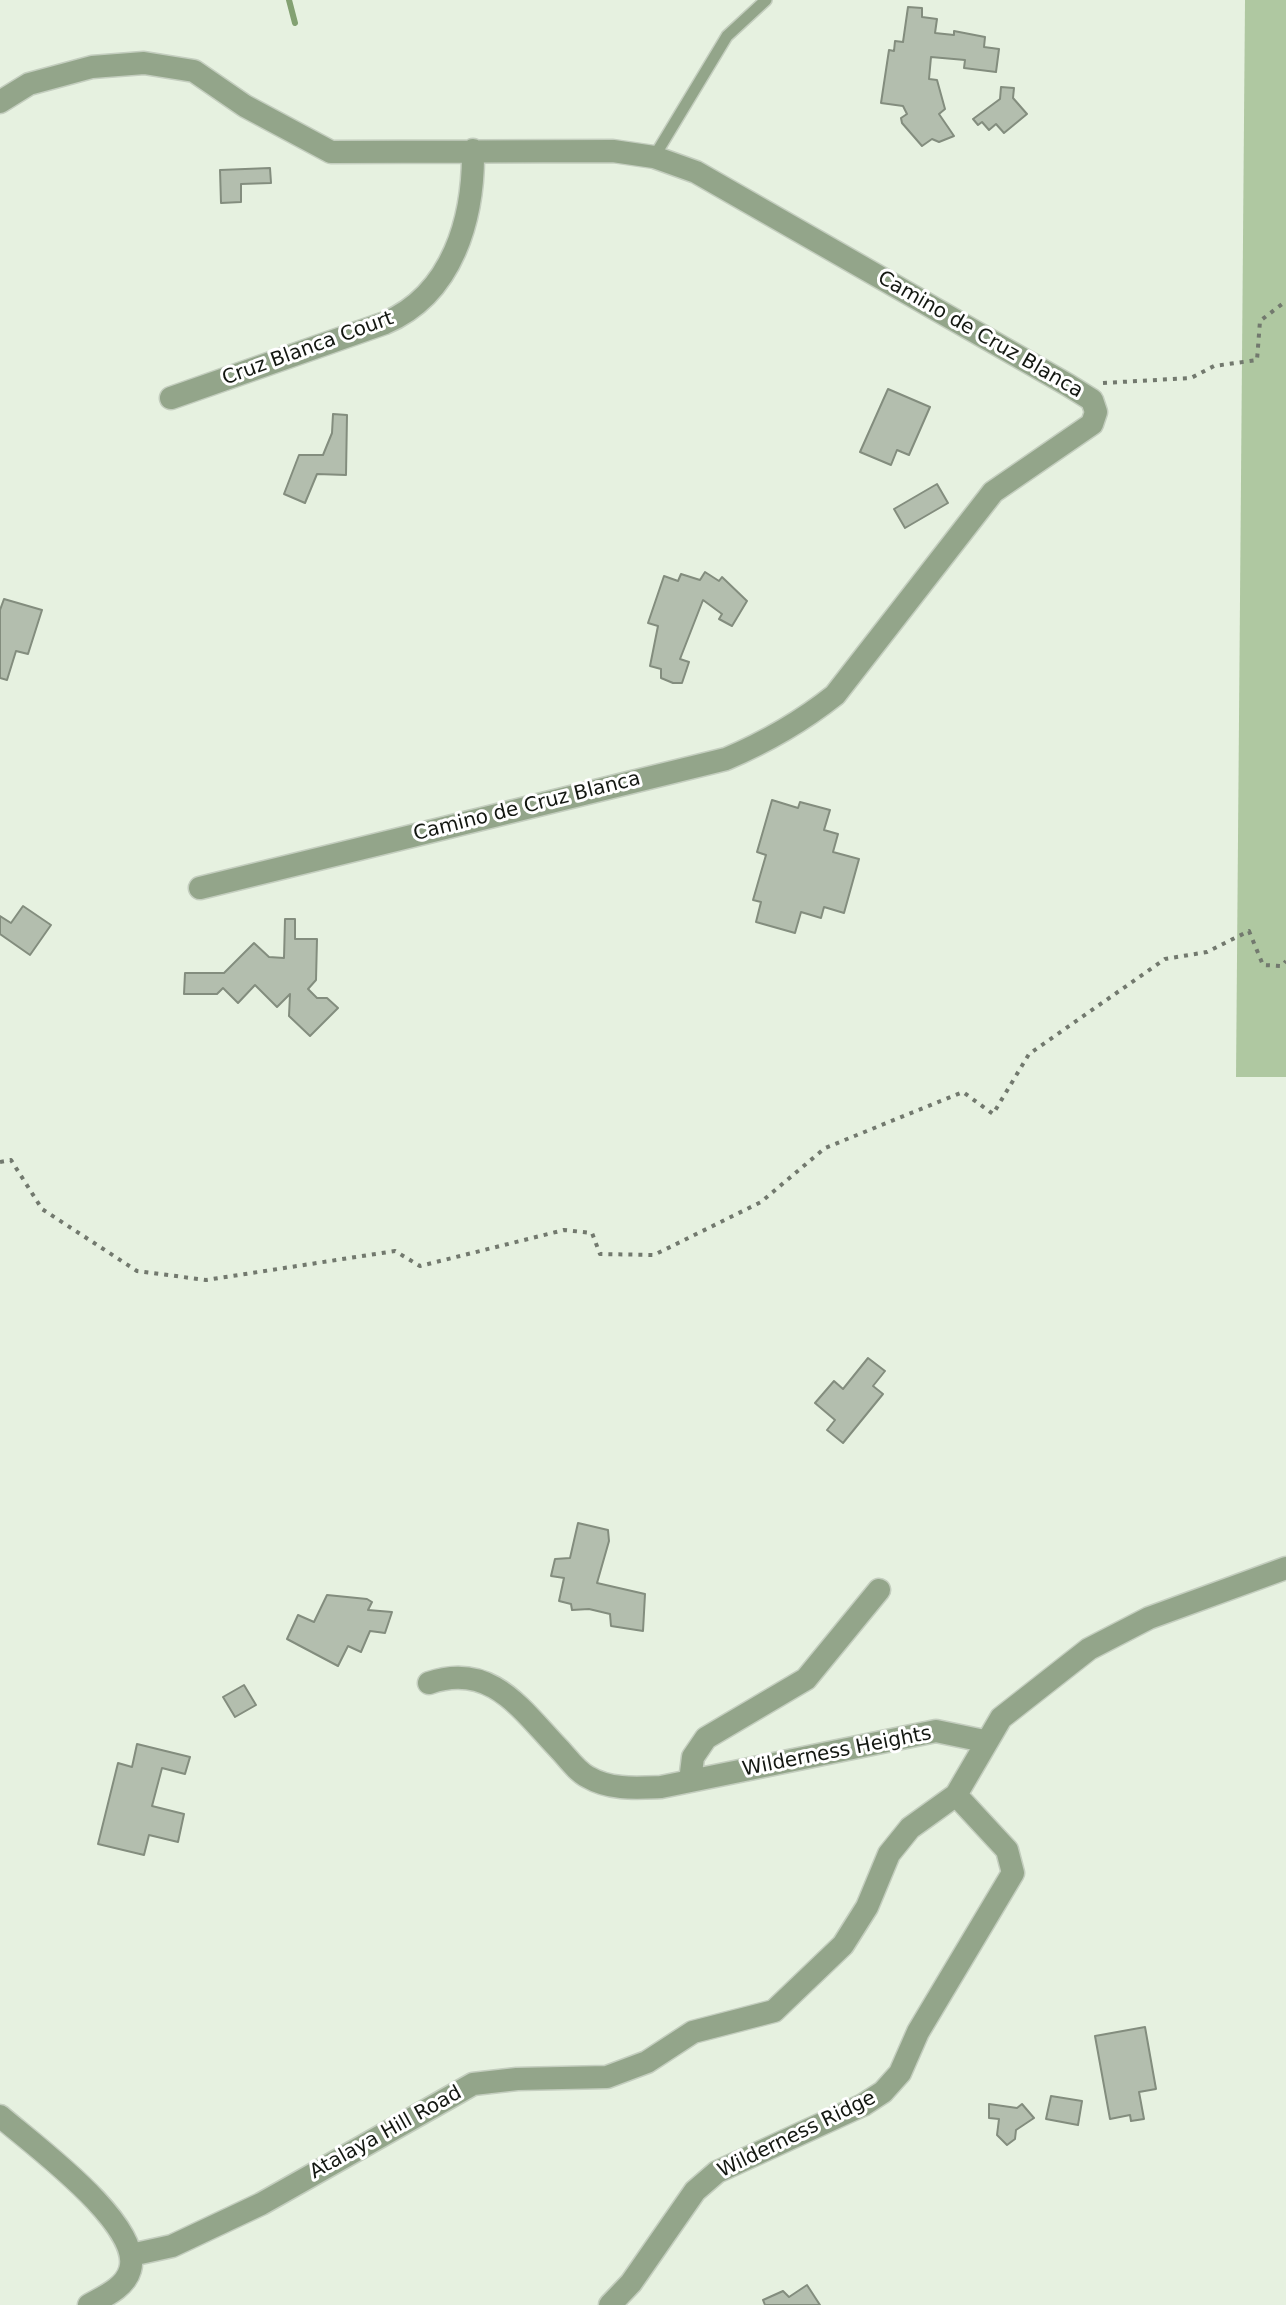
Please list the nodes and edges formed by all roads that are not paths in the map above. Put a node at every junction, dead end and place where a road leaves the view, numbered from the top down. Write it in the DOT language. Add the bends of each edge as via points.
graph roads {
  1 [pos="766,0"];
  2 [pos="0,102"];
  3 [pos="473,150"];
  4 [pos="654,157"];
  5 [pos="171,398"];
  6 [pos="200,888"];
  7 [pos="1286,1568"];
  8 [pos="879,1590"];
  9 [pos="429,1683"];
  10 [pos="984,1741"];
  11 [pos="690,1781"];
  12 [pos="956,1795"];
  13 [pos="0,2116"];
  14 [pos="131,2255"];
  15 [pos="89,2305"];
  16 [pos="610,2305"];
  1 -- 4 [label="lane" via="727,36"];
  2 -- 3 [label="street, Camino de Cruz Blanca" via="29,84 92,67 144,63 194,71 245,106 331,152"];
  3 -- 4 [label="street, Camino de Cruz Blanca" via="601,150"];
  3 -- 5 [label="street, Cruz Blanca Court" via="469,211 430,295 385,323"];
  4 -- 6 [label="street, Camino de Cruz Blanca" via="696,172 1068,385 1092,400 1092,424 993,492 835,695 765,742 726,759"];
  7 -- 10 [label="street, Atalaya Hill Road" via="1149,1618 1089,1649 1001,1718"];
  8 -- 11 [label="street" via="806,1679 706,1738 693,1757"];
  9 -- 11 [label="street, Wilderness Heights" via="450,1676 479,1678 496,1687 585,1776 604,1785 661,1787"];
  10 -- 11 [label="street, Wilderness Heights" via="936,1731"];
  10 -- 12 [label="street, Atalaya Hill Road"];
  12 -- 14 [label="street, Atalaya Hill Road" via="910,1828 889,1854 867,1907 843,1945 774,2011 693,2032 647,2062 607,2077 473,2084 261,2204 172,2246"];
  12 -- 16 [label="street, Wilderness Ridge" via="1007,1850 1013,1873 918,2032 900,2073 863,2105 717,2172 695,2191"];
  13 -- 14 [label="street" via="103,2207"];
  14 -- 15 [label="street" via="123,2283"];
}
